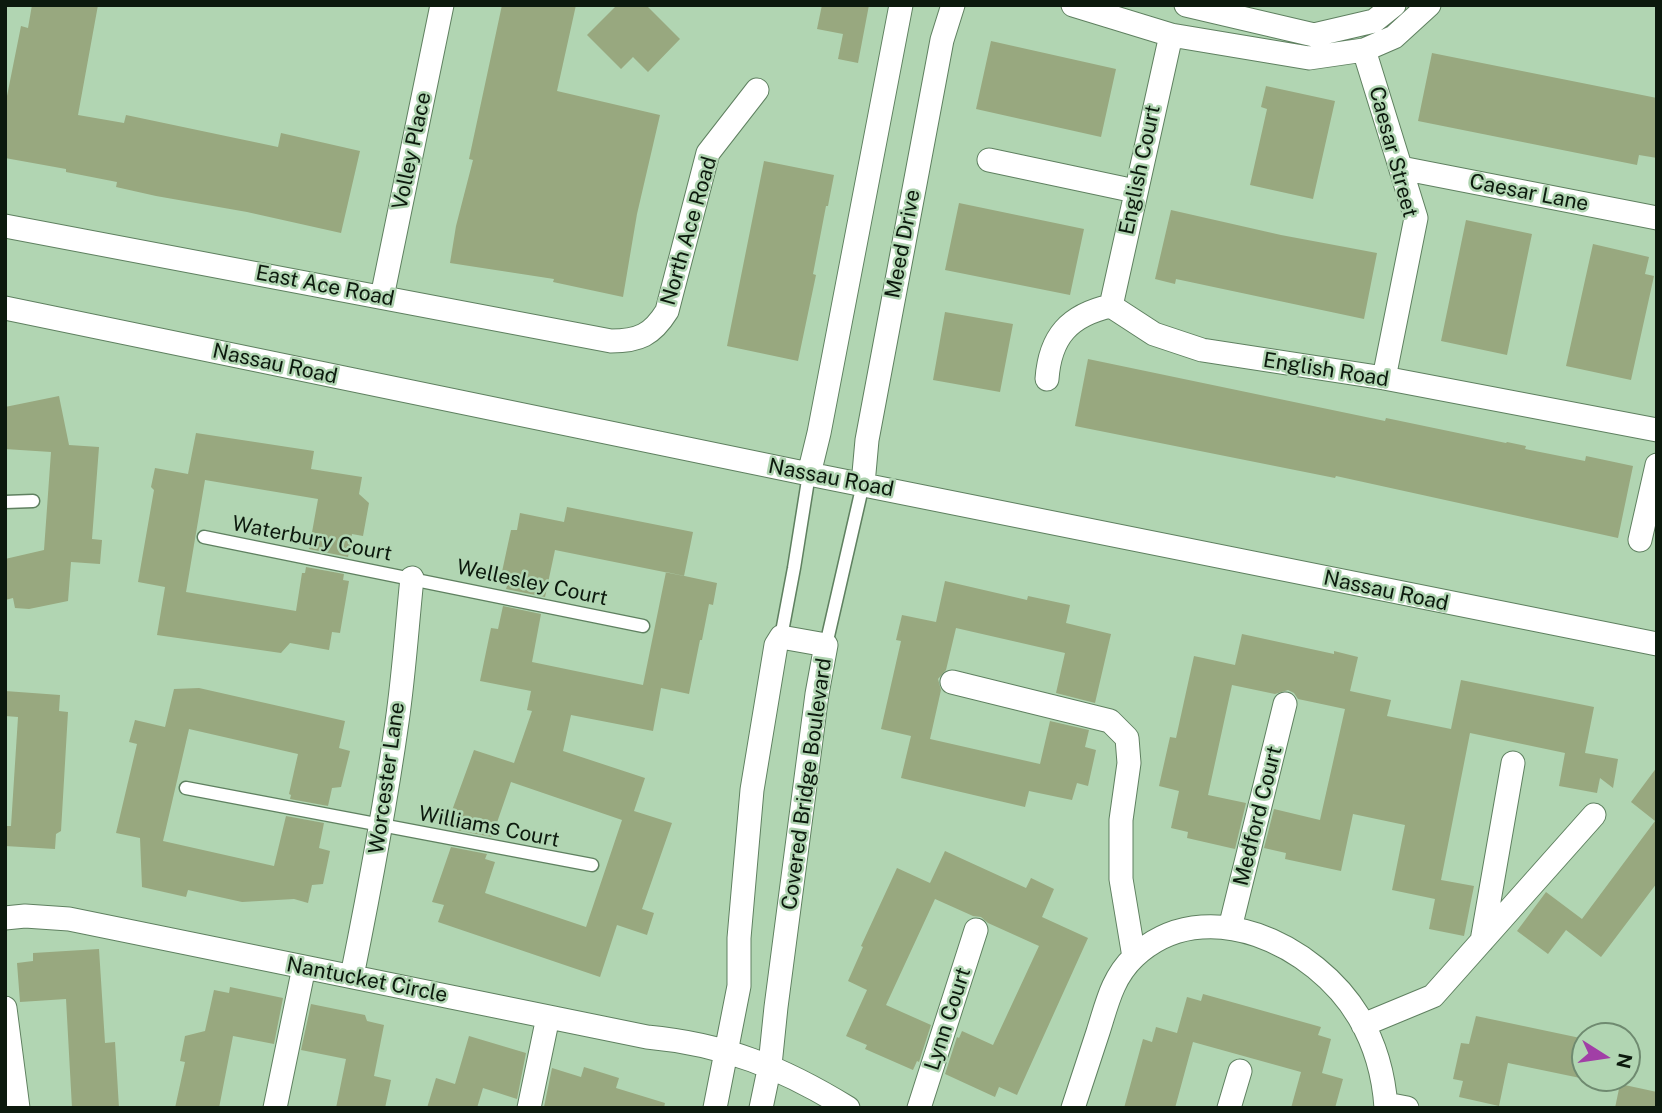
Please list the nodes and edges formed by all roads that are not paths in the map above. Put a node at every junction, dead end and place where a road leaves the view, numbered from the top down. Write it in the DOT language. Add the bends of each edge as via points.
graph roads {
  1 [pos="442,5"];
  2 [pos="901,5"];
  3 [pos="953,5"];
  4 [pos="1073,5"];
  5 [pos="1186,5"];
  6 [pos="1394,5"];
  7 [pos="1429,5"];
  8 [pos="1171,35"];
  9 [pos="1364,50"];
  10 [pos="757,90"];
  11 [pos="989,160"];
  12 [pos="1401,168"];
  13 [pos="1135,191"];
  14 [pos="1657,218"];
  15 [pos="5,226"];
  16 [pos="382,297"];
  17 [pos="1111,306"];
  18 [pos="5,308"];
  19 [pos="644,336"];
  20 [pos="1047,379"];
  21 [pos="1384,379"];
  22 [pos="1657,430"];
  23 [pos="1657,465"];
  24 [pos="809,474"];
  25 [pos="863,484"];
  26 [pos="33,501"];
  27 [pos="5,502"];
  28 [pos="204,537"];
  29 [pos="1640,540"];
  30 [pos="412,578"];
  31 [pos="643,626"];
  32 [pos="780,637"];
  33 [pos="1657,644"];
  34 [pos="826,645"];
  35 [pos="952,682"];
  36 [pos="1285,704"];
  37 [pos="1513,763"];
  38 [pos="186,788"];
  39 [pos="1594,815"];
  40 [pos="379,826"];
  41 [pos="592,866"];
  42 [pos="5,918"];
  43 [pos="1230,928"];
  44 [pos="976,930"];
  45 [pos="1482,941"];
  46 [pos="1134,957"];
  47 [pos="304,967"];
  48 [pos="352,976"];
  49 [pos="5,1008"];
  50 [pos="548,1017"];
  51 [pos="1363,1025"];
  52 [pos="727,1052"];
  53 [pos="770,1065"];
  54 [pos="1240,1071"];
  55 [pos="1393,1106"];
  56 [pos="18,1108"];
  57 [pos="275,1108"];
  58 [pos="529,1108"];
  59 [pos="715,1108"];
  60 [pos="761,1108"];
  61 [pos="848,1108"];
  62 [pos="919,1108"];
  63 [pos="1073,1108"];
  64 [pos="1229,1108"];
  1 -- 16 [label="street, Volley Place"];
  2 -- 24 [label="street"];
  3 -- 25 [label="street, Meed Drive" via="942,40 874,400"];
  4 -- 8 [label="street"];
  5 -- 6 [label="street" via="1314,36 1374,21"];
  7 -- 9 [label="street" via="1394,37"];
  8 -- 9 [label="street" via="1309,58"];
  8 -- 13 [label="street, English Court"];
  9 -- 12 [label="street, Caesar Street"];
  10 -- 19 [label="street, North Ace Road" via="708,153 667,311 658,326"];
  11 -- 13 [label="street"];
  12 -- 14 [label="street, Caesar Lane"];
  12 -- 21 [label="street, Caesar Street" via="1416,218"];
  13 -- 17 [label="street, English Court"];
  15 -- 16 [label="street, East Ace Road"];
  16 -- 19 [label="street, East Ace Road" via="611,341"];
  17 -- 20 [label="street" via="1078,317 1065,329 1048,360"];
  17 -- 21 [label="street, English Road" via="1154,334 1185,346"];
  18 -- 24 [label="street, Nassau Road"];
  21 -- 22 [label="street, English Road"];
  23 -- 29 [label="street"];
  24 -- 25 [label="street, Nassau Road"];
  24 -- 32 [label="lane"];
  25 -- 33 [label="street, Nassau Road"];
  25 -- 34 [label="lane"];
  26 -- 27 [label="lane"];
  28 -- 30 [label="lane, Waterbury Court"];
  30 -- 31 [label="lane, Wellesley Court"];
  30 -- 40 [label="street, Worcester Lane" via="397,722"];
  32 -- 34 [label="street, Covered Bridge Boulevard"];
  32 -- 52 [label="street" via="752,790 739,986"];
  34 -- 53 [label="street, Covered Bridge Boulevard"];
  35 -- 46 [label="street" via="1110,721 1127,738 1121,879"];
  36 -- 43 [label="street, Medford Court"];
  37 -- 45 [label="street"];
  38 -- 40 [label="lane, Williams Court"];
  39 -- 45 [label="street"];
  40 -- 41 [label="lane, Williams Court"];
  40 -- 48 [label="street, Worcester Lane"];
  42 -- 47 [label="street, Nantucket Circle" via="69,919"];
  43 -- 46 [label="street" via="1183,929"];
  43 -- 51 [label="street" via="1275,943 1311,964 1341,992"];
  44 -- 62 [label="street, Lynn Court"];
  45 -- 51 [label="street" via="1433,996"];
  46 -- 63 [label="street" via="1111,988"];
  47 -- 48 [label="street, Nantucket Circle"];
  47 -- 57 [label="street"];
  48 -- 50 [label="street, Nantucket Circle"];
  49 -- 56 [label="street"];
  50 -- 52 [label="street, Nantucket Circle"];
  50 -- 58 [label="street"];
  51 -- 55 [label="street"];
  52 -- 53 [label="street, Nantucket Circle"];
  52 -- 59 [label="street"];
  53 -- 60 [label="street, Covered Bridge Boulevard"];
  53 -- 61 [label="street, Nantucket Circle"];
  54 -- 64 [label="street"];
}
